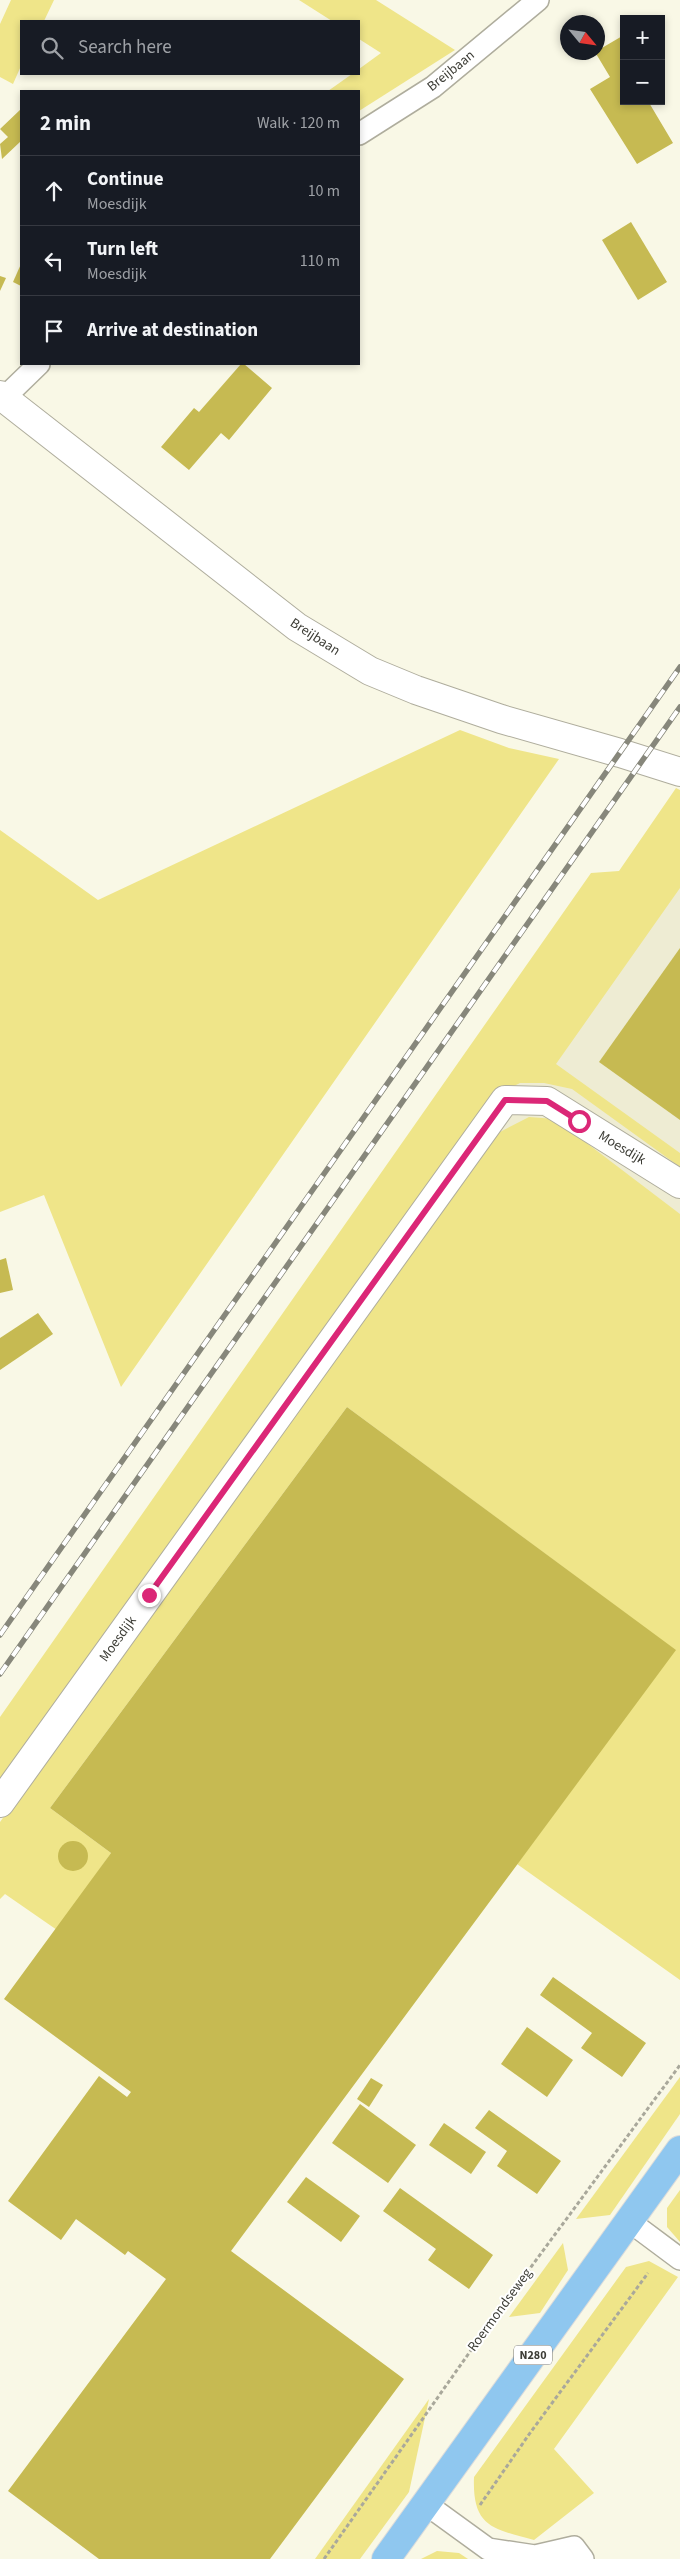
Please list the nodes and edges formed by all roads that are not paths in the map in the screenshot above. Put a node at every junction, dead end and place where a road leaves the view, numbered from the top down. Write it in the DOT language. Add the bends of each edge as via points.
graph roads {
  1 [pos="538,0"];
  2 [pos="360,133"];
  3 [pos="38,365"];
  4 [pos="2,397"];
  5 [pos="680,772"];
  6 [pos="680,1184"];
  7 [pos="0,1803"];
  8 [pos="680,2150"];
  9 [pos="629,2221"];
  10 [pos="673,2253"];
  11 [pos="426,2504"];
  12 [pos="491,2554"];
  13 [pos="386,2559"];
  14 [pos="583,2559"];
  1 -- 2 [label="lane, Breijbaan" via="433,87"];
  3 -- 4 [label="lane, Breijbaan"];
  4 -- 5 [label="street, Breijbaan" via="297,627 370,671 502,719"];
  6 -- 7 [label="street, Moesdijk" via="547,1101 505,1100"];
  8 -- 9 [label="main road, N280"];
  9 -- 10 [label="lane"];
  9 -- 11 [label="main road, N280"];
  11 -- 12 [label="lane"];
  11 -- 13 [label="main road, N280"];
  12 -- 14 [label="lane" via="535,2556 574,2547"];
}
